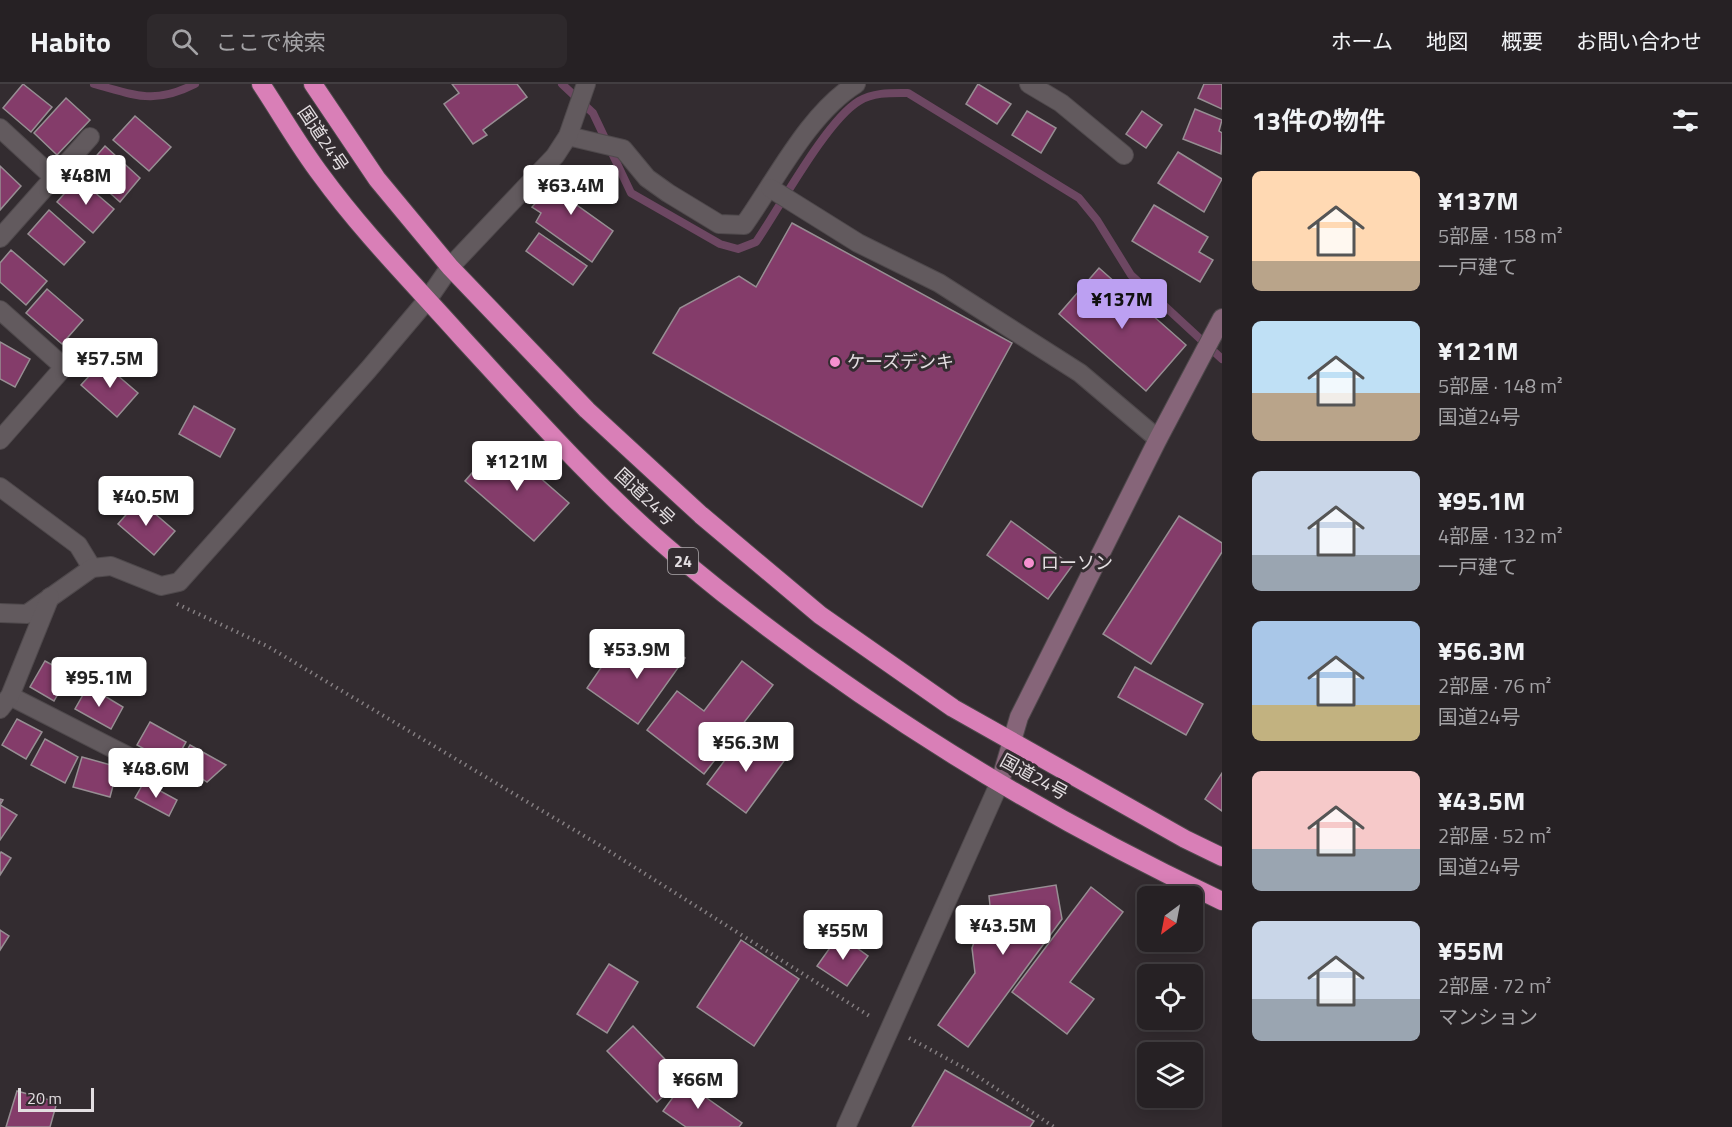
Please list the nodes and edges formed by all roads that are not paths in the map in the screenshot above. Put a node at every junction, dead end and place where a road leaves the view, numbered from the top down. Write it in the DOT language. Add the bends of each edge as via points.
graph roads {
  1 [pos="261,84"];
  2 [pos="313,84"];
  3 [pos="586,84"];
  4 [pos="856,84"];
  5 [pos="1029,84"];
  6 [pos="0,128"];
  7 [pos="568,136"];
  8 [pos="90,137"];
  9 [pos="1124,155"];
  10 [pos="54,178"];
  11 [pos="774,190"];
  12 [pos="0,238"];
  13 [pos="450,267"];
  14 [pos="428,299"];
  15 [pos="0,310"];
  16 [pos="1219,324"];
  17 [pos="1158,439"];
  18 [pos="0,440"];
  19 [pos="0,487"];
  20 [pos="92,568"];
  21 [pos="50,597"];
  22 [pos="0,613"];
  23 [pos="5,702"];
  24 [pos="1011,743"];
  25 [pos="163,774"];
  26 [pos="1000,782"];
  27 [pos="1222,857"];
  28 [pos="1222,901"];
  29 [pos="846,1127"];
  1 -- 14 [label="highway, 国道24号 / 24" via="321,175"];
  2 -- 13 [label="highway, 国道24号" via="377,179"];
  3 -- 7 [label="street"];
  4 -- 11 [label="street" via="843,92 810,129"];
  5 -- 9 [label="street" via="1062,104"];
  6 -- 10 [label="street"];
  7 -- 11 [label="street" via="623,149 647,178 719,224 744,225"];
  7 -- 13 [label="street" via="555,156"];
  8 -- 10 [label="street"];
  10 -- 12 [label="street"];
  11 -- 17 [label="street" via="858,243 939,283 1050,354"];
  13 -- 14 [label="street"];
  13 -- 24 [label="highway, 国道24号" via="587,410 701,515 820,615 953,708"];
  14 -- 20 [label="street" via="179,582 161,586 111,566"];
  14 -- 26 [label="highway, 国道24号 / 24" via="558,443 674,553 789,645 932,742"];
  15 -- 18 [label="street" via="64,367"];
  16 -- 17 [label="street"];
  17 -- 24 [label="street" via="1019,717"];
  19 -- 20 [label="street" via="78,545"];
  20 -- 21 [label="street"];
  21 -- 22 [label="street" via="27,614"];
  21 -- 23 [label="street"];
  23 -- 25 [label="street"];
  24 -- 26 [label="street"];
  24 -- 27 [label="highway, 国道24号"];
  26 -- 28 [label="highway, 国道24号 / 24" via="1156,870"];
  26 -- 29 [label="street"];
}
